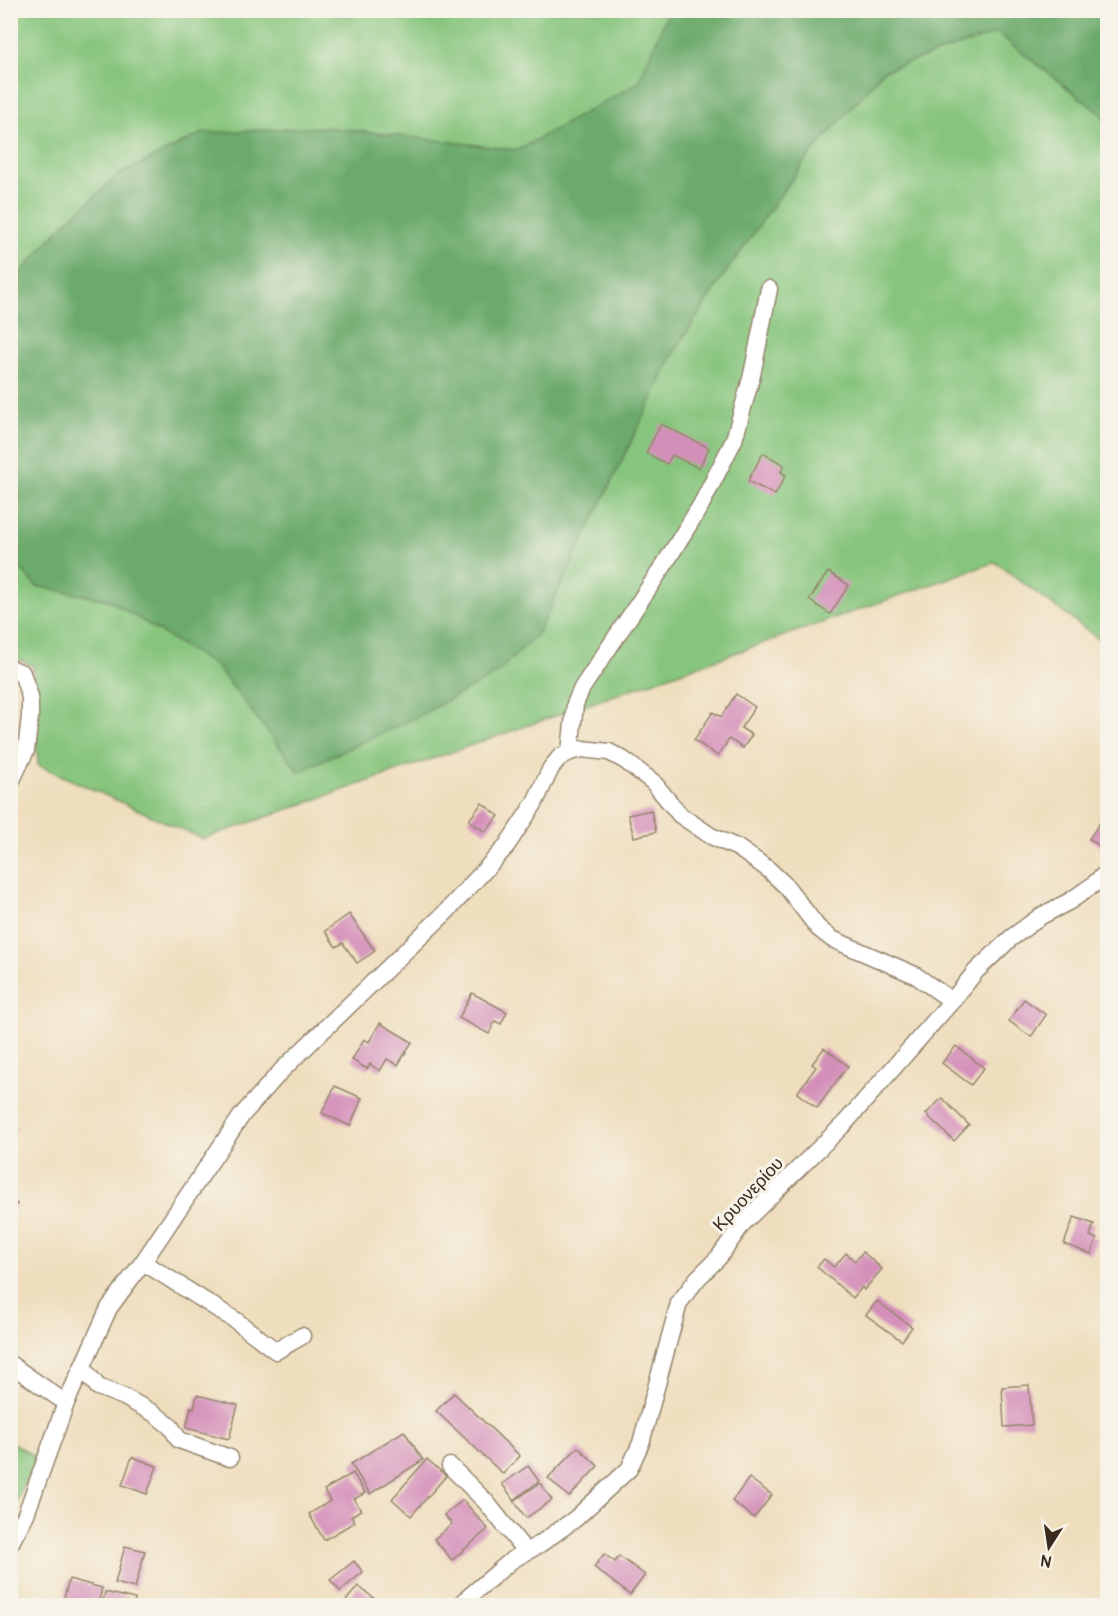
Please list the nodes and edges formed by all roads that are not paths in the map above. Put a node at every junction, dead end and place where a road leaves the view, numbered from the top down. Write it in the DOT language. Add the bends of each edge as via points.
graph roads {
  1 [pos="769,289"];
  2 [pos="10,669"];
  3 [pos="570,752"];
  4 [pos="10,784"];
  5 [pos="1107,871"];
  6 [pos="952,1001"];
  7 [pos="143,1262"];
  8 [pos="302,1336"];
  9 [pos="10,1364"];
  10 [pos="83,1368"];
  11 [pos="66,1403"];
  12 [pos="230,1458"];
  13 [pos="450,1466"];
  14 [pos="10,1544"];
  15 [pos="526,1552"];
  16 [pos="458,1605"];
  1 -- 3 [label="street" via="734,440 701,505 582,688 575,704"];
  2 -- 4 [label="street" via="22,673 30,697 26,750"];
  3 -- 6 [label="street" via="609,752 624,760 653,782 680,815 768,869 832,939 915,975"];
  3 -- 7 [label="street" via="550,768 534,804 505,848 446,912 283,1069 242,1115"];
  5 -- 6 [label="street, Κρυονερίου" via="1094,885 1011,938"];
  6 -- 15 [label="street, Κρυονερίου" via="845,1123 742,1223 679,1303 641,1443 629,1469 575,1519"];
  7 -- 8 [label="street" via="276,1351"];
  7 -- 10 [label="street" via="109,1308"];
  9 -- 11 [label="street"];
  10 -- 11 [label="street"];
  10 -- 12 [label="street" via="98,1387 155,1413 179,1440"];
  11 -- 14 [label="street" via="26,1514"];
  13 -- 15 [label="street" via="486,1502"];
  15 -- 16 [label="street, Κρυονερίου"];
}
